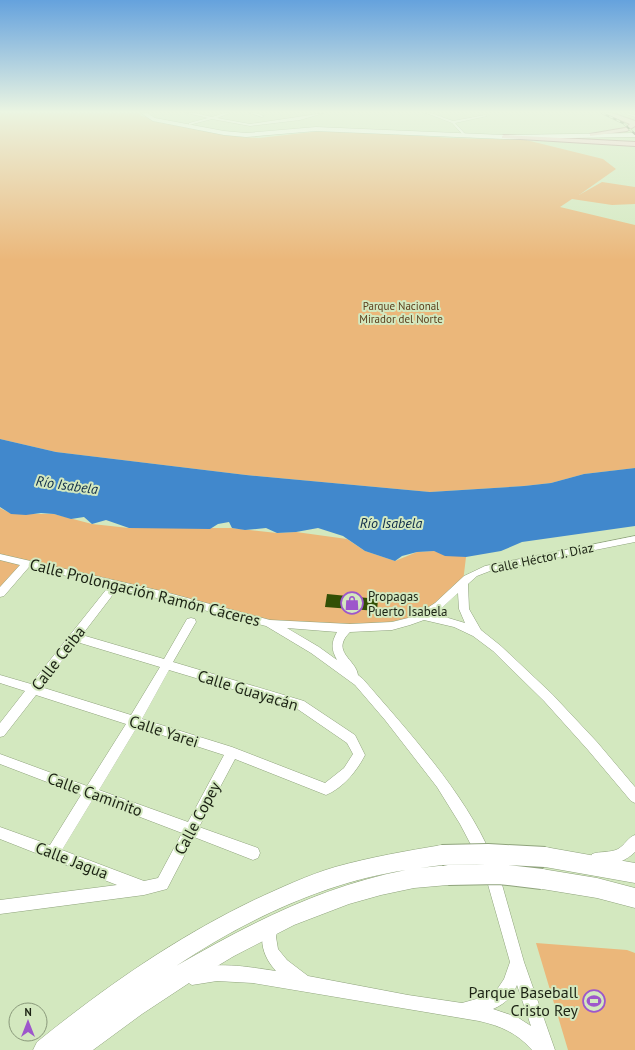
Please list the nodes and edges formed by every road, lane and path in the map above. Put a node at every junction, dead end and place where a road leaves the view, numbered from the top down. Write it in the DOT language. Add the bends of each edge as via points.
graph roads {
  1 [pos="635,539"];
  2 [pos="0,557"];
  3 [pos="26,563"];
  4 [pos="463,582"];
  5 [pos="116,584"];
  6 [pos="0,593"];
  7 [pos="424,616"];
  8 [pos="191,622"];
  9 [pos="269,623"];
  10 [pos="347,629"];
  11 [pos="477,633"];
  12 [pos="74,637"];
  13 [pos="167,665"];
  14 [pos="0,679"];
  15 [pos="359,682"];
  16 [pos="33,689"];
  17 [pos="134,721"];
  18 [pos="0,732"];
  19 [pos="232,752"];
  20 [pos="0,759"];
  21 [pos="326,789"];
  22 [pos="91,792"];
  23 [pos="635,797"];
  24 [pos="190,830"];
  25 [pos="0,833"];
  26 [pos="635,841"];
  27 [pos="54,853"];
  28 [pos="253,853"];
  29 [pos="554,859"];
  30 [pos="635,873"];
  31 [pos="144,888"];
  32 [pos="635,898"];
  33 [pos="0,907"];
  34 [pos="272,924"];
  35 [pos="517,962"];
  36 [pos="306,984"];
  37 [pos="165,985"];
  38 [pos="464,1010"];
  39 [pos="45,1050"];
  40 [pos="74,1050"];
  41 [pos="544,1050"];
  42 [pos="547,1050"];
  1 -- 4 [label="street, Calle Héctor J. Díaz" via="488,568"];
  2 -- 3 [label="street, Calle Prolongación Ramón Cáceres"];
  3 -- 5 [label="street, Calle Prolongación Ramón Cáceres"];
  3 -- 6 [label="street"];
  4 -- 7 [label="street, Calle Héctor J. Díaz"];
  4 -- 11 [label="street" via="462,602 465,615"];
  5 -- 9 [label="street, Calle Prolongación Ramón Cáceres"];
  5 -- 12 [label="street, Calle Ceiba"];
  7 -- 10 [label="street, Calle Héctor J. Díaz" via="389,626"];
  7 -- 11 [label="street" via="457,624"];
  8 -- 13 [label="street"];
  9 -- 10 [label="street, Calle Héctor J. Díaz"];
  9 -- 15 [label="street, Calle Prolongación Ramón Cáceres" via="315,650"];
  10 -- 15 [label="street" via="340,635 337,643 338,654"];
  11 -- 23 [label="street" via="542,692 591,743"];
  12 -- 13 [label="street, Calle Guayacán"];
  12 -- 16 [label="street, Calle Ceiba"];
  13 -- 17 [label="street"];
  13 -- 21 [label="street, Calle Guayacán" via="300,704 351,738 359,755 348,772"];
  14 -- 16 [label="street, Calle Yarei"];
  15 -- 35 [label="street, Calle Prolongación Ramón Cáceres" via="440,783 480,844 492,872"];
  16 -- 17 [label="street, Calle Yarei"];
  16 -- 18 [label="street, Calle Ceiba"];
  17 -- 19 [label="street, Calle Yarei"];
  17 -- 22 [label="street"];
  19 -- 21 [label="street, Calle Yarei"];
  19 -- 24 [label="street, Calle Copey"];
  20 -- 22 [label="street, Calle Caminito"];
  22 -- 24 [label="street, Calle Caminito"];
  22 -- 27 [label="street"];
  24 -- 28 [label="street, Calle Caminito"];
  24 -- 31 [label="street, Calle Copey" via="162,884"];
  25 -- 27 [label="street, Calle Jagua"];
  26 -- 29 [label="street" via="628,852 608,858"];
  27 -- 31 [label="street, Calle Jagua"];
  29 -- 30 [label="street"];
  29 -- 39 [label="street, bridge" via="488,854 396,860 305,888 217,930 133,982 82,1018"];
  31 -- 33 [label="street"];
  32 -- 34 [label="street, bridge" via="542,878 499,874 421,876 388,882 331,899"];
  34 -- 36 [label="street" via="268,938 274,958"];
  34 -- 37 [label="street" via="238,941"];
  35 -- 38 [label="street" via="512,983 500,998"];
  35 -- 42 [label="street, Calle Prolongación Ramón Cáceres"];
  36 -- 37 [label="street" via="231,972 204,975"];
  36 -- 38 [label="street"];
  37 -- 40 [label="street" via="106,1024"];
  38 -- 41 [label="street" via="513,1023"];
}
